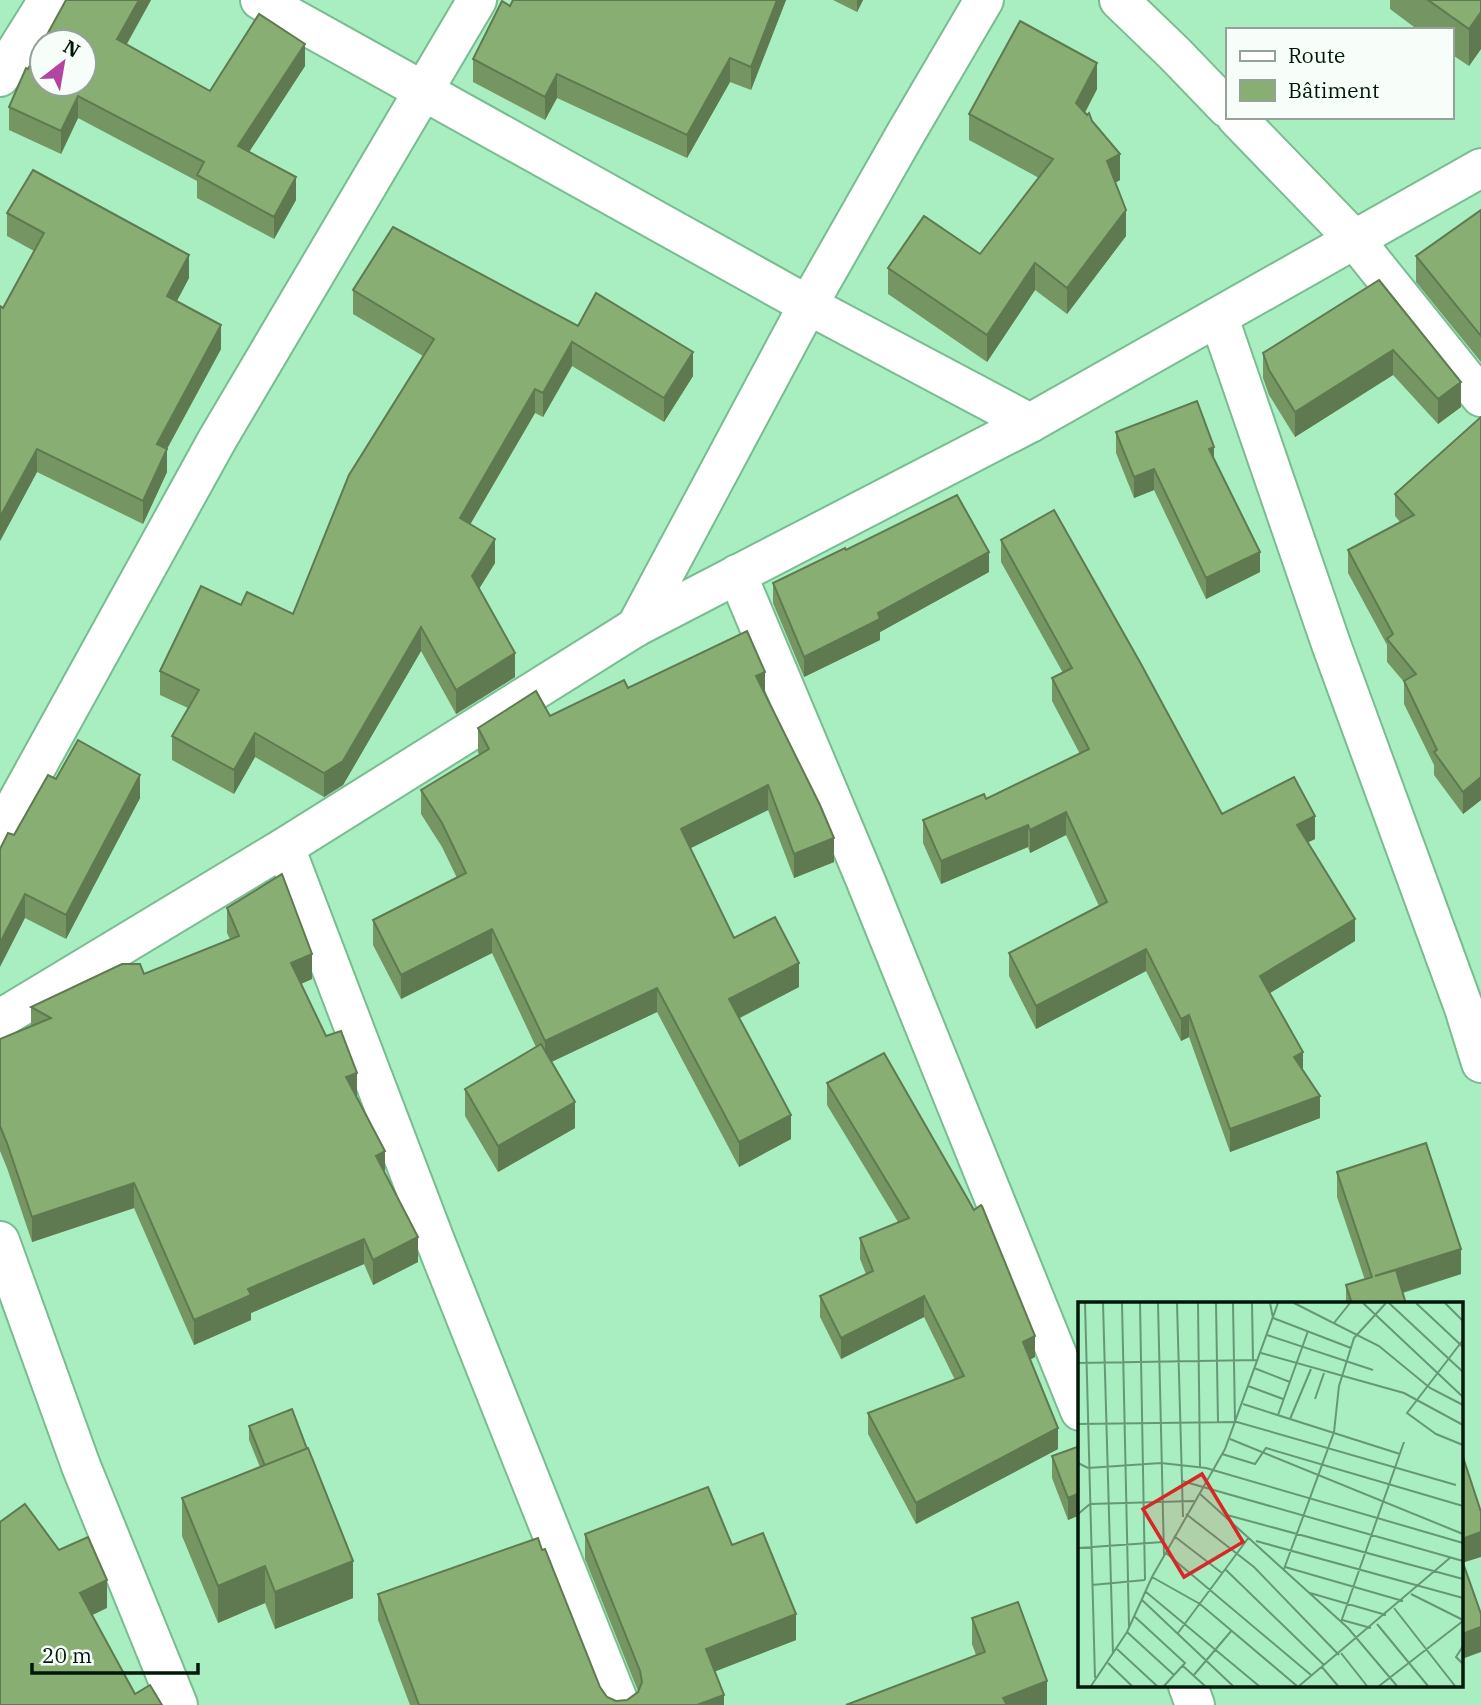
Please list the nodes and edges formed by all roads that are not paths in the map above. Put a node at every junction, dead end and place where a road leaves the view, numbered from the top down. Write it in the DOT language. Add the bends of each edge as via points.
graph roads {
  1 [pos="48,0"];
  2 [pos="260,0"];
  3 [pos="477,0"];
  4 [pos="984,0"];
  5 [pos="1119,0"];
  6 [pos="0,77"];
  7 [pos="423,90"];
  8 [pos="1226,107"];
  9 [pos="1239,119"];
  10 [pos="1481,168"];
  11 [pos="1354,239"];
  12 [pos="808,305"];
  13 [pos="1219,318"];
  14 [pos="1481,397"];
  15 [pos="1030,423"];
  16 [pos="737,574"];
  17 [pos="636,627"];
  18 [pos="1,831"];
  19 [pos="285,847"];
  20 [pos="1473,1016"];
  21 [pos="0,1019"];
  22 [pos="1481,1063"];
  23 [pos="0,1241"];
  24 [pos="1078,1406"];
  25 [pos="1189,1688"];
  26 [pos="178,1705"];
  27 [pos="620,1705"];
  28 [pos="1195,1705"];
  1 -- 6 [label="street"];
  2 -- 7 [label="street"];
  3 -- 7 [label="street"];
  4 -- 12 [label="street"];
  5 -- 8 [label="street"];
  7 -- 12 [label="street"];
  7 -- 18 [label="street" via="217,440"];
  9 -- 11 [label="street"];
  10 -- 11 [label="street"];
  11 -- 13 [label="street"];
  11 -- 14 [label="street"];
  12 -- 15 [label="street"];
  12 -- 17 [label="street"];
  13 -- 15 [label="street"];
  13 -- 20 [label="street" via="1331,644"];
  15 -- 16 [label="street"];
  16 -- 17 [label="street"];
  16 -- 24 [label="street"];
  17 -- 19 [label="street"];
  19 -- 21 [label="street"];
  19 -- 27 [label="street"];
  20 -- 22 [label="street"];
  23 -- 26 [label="street" via="81,1466"];
  25 -- 28 [label="street"];
}
